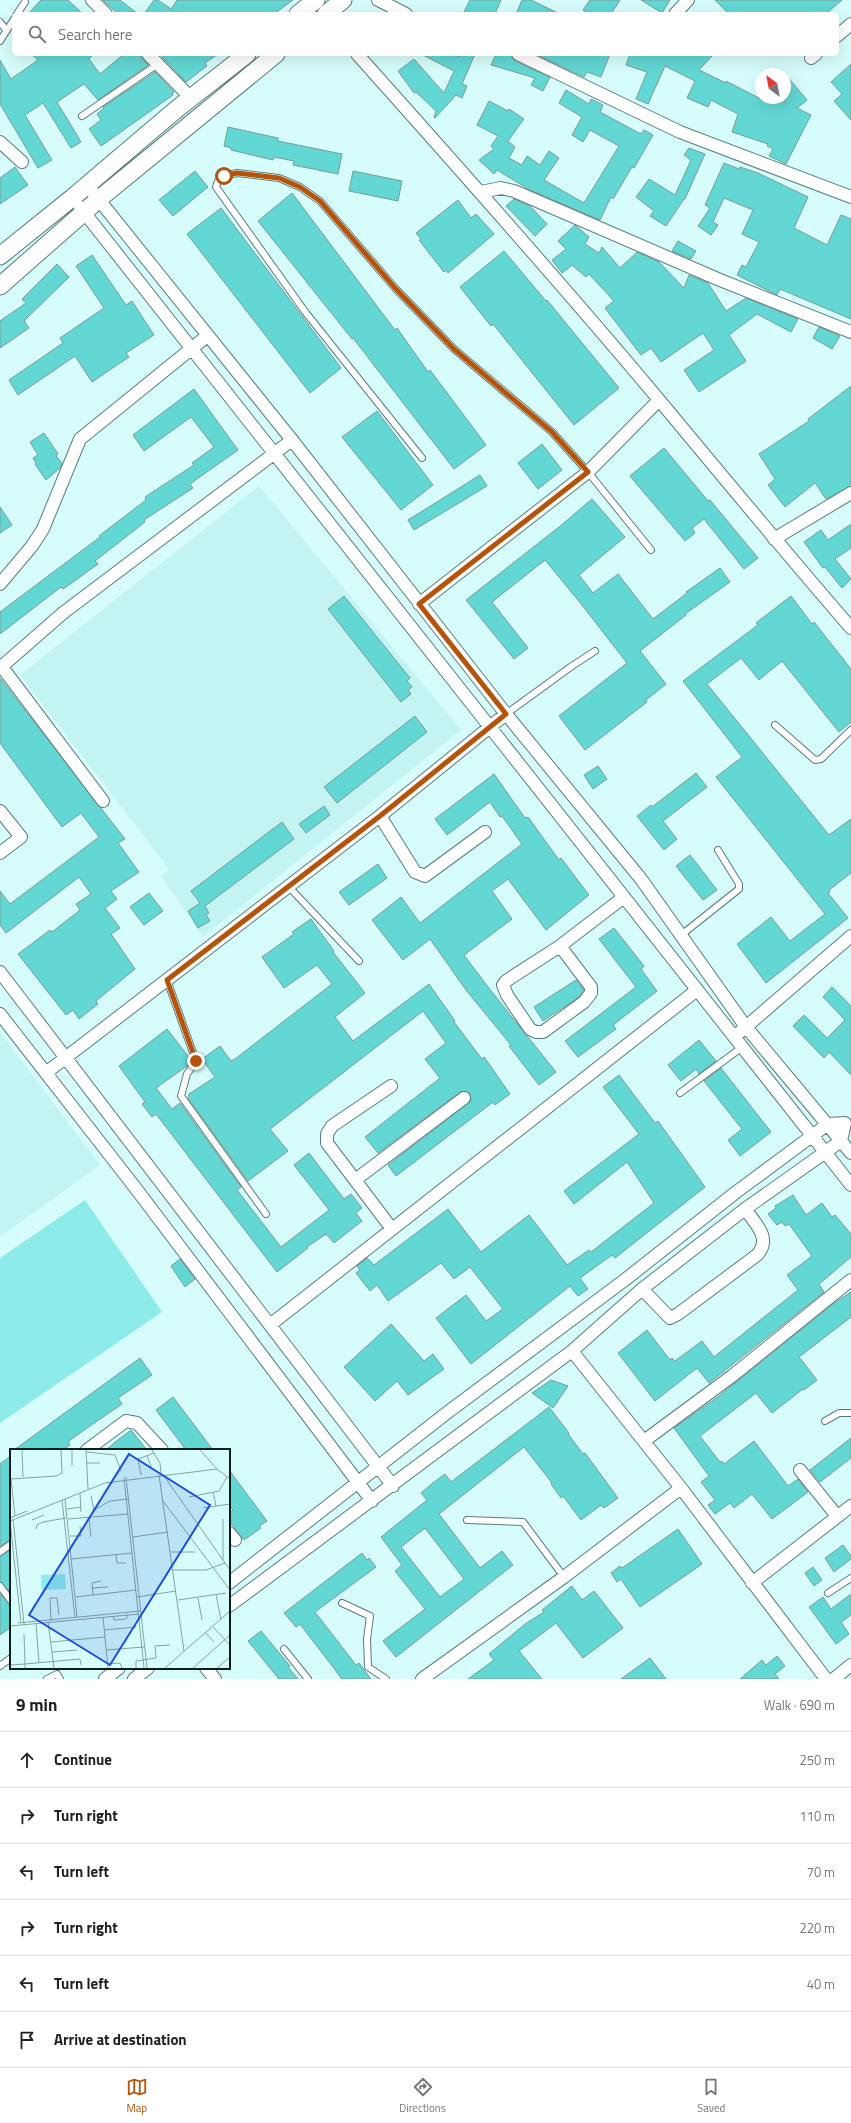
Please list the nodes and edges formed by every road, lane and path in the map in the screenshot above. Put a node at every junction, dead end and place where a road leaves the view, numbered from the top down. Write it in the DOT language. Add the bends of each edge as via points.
graph roads {
  1 [pos="92,0"];
  2 [pos="316,0"];
  3 [pos="343,0"];
  4 [pos="378,0"];
  5 [pos="688,0"];
  6 [pos="25,2"];
  7 [pos="18,12"];
  8 [pos="104,12"];
  9 [pos="301,12"];
  10 [pos="328,12"];
  11 [pos="402,12"];
  12 [pos="678,12"];
  13 [pos="0,22"];
  14 [pos="12,22"];
  15 [pos="851,24"];
  16 [pos="6,30"];
  17 [pos="839,34"];
  18 [pos="0,40"];
  19 [pos="150,56"];
  20 [pos="244,56"];
  21 [pos="274,56"];
  22 [pos="359,56"];
  23 [pos="522,56"];
  24 [pos="158,64"];
  25 [pos="191,98"];
  26 [pos="82,116"];
  27 [pos="0,142"];
  28 [pos="22,162"];
  29 [pos="87,185"];
  30 [pos="481,192"];
  31 [pos="851,197"];
  32 [pos="72,198"];
  33 [pos="99,199"];
  34 [pos="84,212"];
  35 [pos="0,256"];
  36 [pos="0,286"];
  37 [pos="851,332"];
  38 [pos="207,336"];
  39 [pos="192,349"];
  40 [pos="659,400"];
  41 [pos="292,440"];
  42 [pos="275,455"];
  43 [pos="422,458"];
  44 [pos="588,472"];
  45 [pos="851,493"];
  46 [pos="774,539"];
  47 [pos="651,550"];
  48 [pos="0,584"];
  49 [pos="419,604"];
  50 [pos="851,628"];
  51 [pos="595,651"];
  52 [pos="1,667"];
  53 [pos="506,714"];
  54 [pos="776,725"];
  55 [pos="490,728"];
  56 [pos="851,730"];
  57 [pos="103,801"];
  58 [pos="0,811"];
  59 [pos="380,816"];
  60 [pos="485,832"];
  61 [pos="718,850"];
  62 [pos="0,853"];
  63 [pos="288,886"];
  64 [pos="624,897"];
  65 [pos="680,936"];
  66 [pos="851,936"];
  67 [pos="560,946"];
  68 [pos="359,961"];
  69 [pos="0,972"];
  70 [pos="167,980"];
  71 [pos="697,990"];
  72 [pos="0,1014"];
  73 [pos="746,1027"];
  74 [pos="733,1038"];
  75 [pos="741,1048"];
  76 [pos="66,1059"];
  77 [pos="47,1072"];
  78 [pos="391,1086"];
  79 [pos="680,1093"];
  80 [pos="464,1098"];
  81 [pos="848,1121"];
  82 [pos="828,1124"];
  83 [pos="813,1137"];
  84 [pos="841,1141"];
  85 [pos="826,1153"];
  86 [pos="851,1153"];
  87 [pos="355,1180"];
  88 [pos="851,1185"];
  89 [pos="745,1209"];
  90 [pos="266,1214"];
  91 [pos="392,1229"];
  92 [pos="851,1280"];
  93 [pos="642,1289"];
  94 [pos="270,1325"];
  95 [pos="572,1351"];
  96 [pos="851,1413"];
  97 [pos="825,1422"];
  98 [pos="644,1441"];
  99 [pos="88,1449"];
  100 [pos="161,1449"];
  101 [pos="377,1467"];
  102 [pos="800,1470"];
  103 [pos="358,1482"];
  104 [pos="393,1486"];
  105 [pos="681,1488"];
  106 [pos="372,1501"];
  107 [pos="851,1506"];
  108 [pos="837,1516"];
  109 [pos="467,1520"];
  110 [pos="10,1545"];
  111 [pos="0,1552"];
  112 [pos="564,1577"];
  113 [pos="851,1578"];
  114 [pos="230,1582"];
  115 [pos="752,1583"];
  116 [pos="0,1586"];
  117 [pos="828,1593"];
  118 [pos="10,1600"];
  119 [pos="342,1603"];
  120 [pos="230,1605"];
  121 [pos="284,1649"];
  122 [pos="10,1659"];
  123 [pos="851,1665"];
  124 [pos="0,1666"];
  125 [pos="118,1669"];
  126 [pos="147,1669"];
  127 [pos="207,1669"];
  128 [pos="47,1679"];
  129 [pos="60,1679"];
  130 [pos="105,1679"];
  131 [pos="134,1679"];
  132 [pos="215,1679"];
  133 [pos="308,1679"];
  134 [pos="386,1679"];
  135 [pos="422,1679"];
  136 [pos="826,1679"];
  137 [pos="834,1679"];
  1 -- 8 [label="street"];
  2 -- 9 [label="main road"];
  3 -- 10 [label="main road"];
  4 -- 11 [label="street"];
  5 -- 12 [label="street"];
  6 -- 7 [label="lane"];
  13 -- 16 [label="lane"];
  14 -- 16 [label="lane"];
  15 -- 17 [label="street"];
  16 -- 18 [label="lane"];
  19 -- 24 [label="street"];
  20 -- 25 [label="main road"];
  21 -- 33 [label="main road"];
  22 -- 30 [label="street"];
  23 -- 31 [label="street" via="680,132"];
  24 -- 25 [label="street"];
  24 -- 26 [label="lane"];
  25 -- 29 [label="main road"];
  27 -- 28 [label="street"];
  29 -- 32 [label="main road"];
  29 -- 33 [label="street"];
  30 -- 37 [label="street" via="501,188 514,191 720,280"];
  30 -- 40 [label="street"];
  32 -- 34 [label="street"];
  32 -- 35 [label="main road"];
  33 -- 34 [label="main road"];
  33 -- 38 [label="street"];
  34 -- 36 [label="main road"];
  34 -- 39 [label="street"];
  38 -- 39 [label="street"];
  38 -- 41 [label="street"];
  39 -- 42 [label="street"];
  39 -- 48 [label="street" via="80,439 43,529"];
  40 -- 44 [label="street"];
  40 -- 46 [label="street"];
  41 -- 42 [label="street"];
  41 -- 49 [label="street"];
  42 -- 52 [label="street" via="63,613"];
  42 -- 55 [label="street"];
  43 -- 44 [label="lane" via="306,313 216,187 224,176 237,173 279,178 300,187 320,201 395,288 454,349 552,432"];
  44 -- 47 [label="lane"];
  44 -- 49 [label="street"];
  45 -- 46 [label="street"];
  46 -- 50 [label="street"];
  49 -- 53 [label="street"];
  51 -- 53 [label="lane"];
  52 -- 57 [label="street"];
  53 -- 55 [label="street"];
  53 -- 65 [label="street" via="641,879"];
  54 -- 56 [label="lane" via="815,760 821,759"];
  55 -- 59 [label="street"];
  55 -- 64 [label="street"];
  58 -- 62 [label="street" via="21,837"];
  59 -- 60 [label="street" via="415,872 425,876"];
  59 -- 63 [label="street"];
  61 -- 65 [label="lane" via="739,884 739,889"];
  63 -- 68 [label="lane"];
  63 -- 70 [label="street"];
  64 -- 67 [label="street"];
  64 -- 71 [label="street"];
  65 -- 73 [label="street"];
  66 -- 73 [label="street"];
  67 -- 67 [label="street" via="503,985 530,1029 536,1032 543,1032 591,994 591,987"];
  69 -- 76 [label="street"];
  70 -- 76 [label="street"];
  70 -- 90 [label="lane" via="196,1061 187,1074 181,1096"];
  71 -- 74 [label="street"];
  71 -- 91 [label="street"];
  72 -- 77 [label="street"];
  73 -- 74 [label="street"];
  73 -- 82 [label="street"];
  74 -- 75 [label="street"];
  75 -- 79 [label="lane"];
  75 -- 83 [label="street"];
  76 -- 77 [label="street"];
  76 -- 94 [label="street"];
  77 -- 103 [label="street"];
  78 -- 87 [label="street" via="332,1126 327,1134 327,1143"];
  80 -- 87 [label="street"];
  81 -- 82 [label="street"];
  81 -- 84 [label="street"];
  82 -- 83 [label="street"];
  82 -- 84 [label="street"];
  83 -- 85 [label="street"];
  83 -- 101 [label="street" via="735,1193 626,1279"];
  84 -- 85 [label="street"];
  84 -- 86 [label="street"];
  85 -- 88 [label="street"];
  85 -- 89 [label="street"];
  87 -- 91 [label="street"];
  89 -- 93 [label="street"];
  89 -- 93 [label="street" via="765,1240 757,1255 670,1318"];
  91 -- 94 [label="street"];
  92 -- 98 [label="street" via="732,1376"];
  93 -- 95 [label="street"];
  94 -- 101 [label="street"];
  95 -- 98 [label="street"];
  95 -- 104 [label="street"];
  96 -- 97 [label="lane" via="839,1413"];
  98 -- 105 [label="street"];
  99 -- 100 [label="street" via="126,1421 137,1423"];
  101 -- 103 [label="street"];
  101 -- 104 [label="street"];
  102 -- 108 [label="street"];
  103 -- 106 [label="street"];
  103 -- 114 [label="street"];
  104 -- 106 [label="street"];
  105 -- 112 [label="street"];
  105 -- 115 [label="street"];
  106 -- 120 [label="street"];
  107 -- 108 [label="street"];
  108 -- 115 [label="street"];
  109 -- 112 [label="lane" via="523,1522"];
  110 -- 111 [label="lane"];
  112 -- 135 [label="street"];
  113 -- 117 [label="lane"];
  115 -- 136 [label="street"];
  116 -- 118 [label="lane"];
  119 -- 134 [label="lane" via="370,1616 367,1639 368,1667"];
  121 -- 133 [label="lane"];
  122 -- 124 [label="lane"];
  123 -- 137 [label="street"];
  125 -- 130 [label="street"];
  126 -- 131 [label="street"];
  127 -- 132 [label="street"];
  128 -- 129 [label="lane" via="57,1674"];
}
